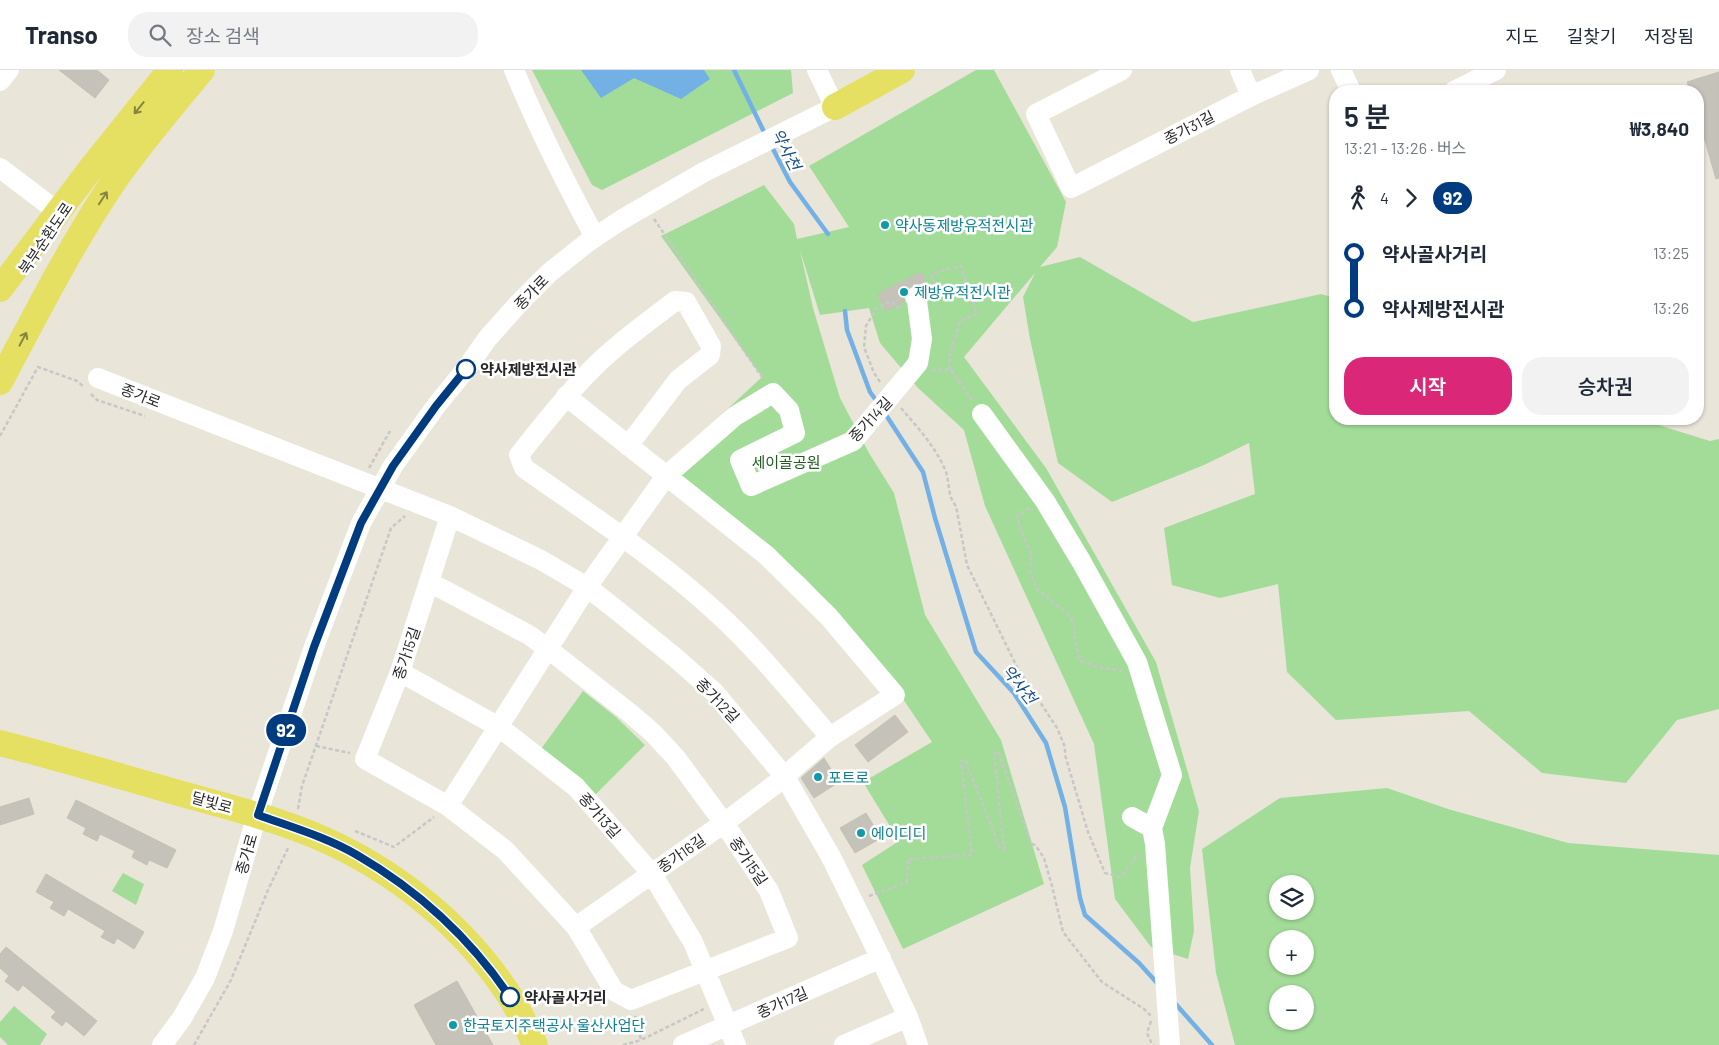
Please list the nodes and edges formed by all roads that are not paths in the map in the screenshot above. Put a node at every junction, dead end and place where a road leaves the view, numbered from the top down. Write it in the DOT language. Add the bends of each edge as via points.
graph roads {
  1 [pos="9,70"];
  2 [pos="170,70"];
  3 [pos="202,70"];
  4 [pos="514,70"];
  5 [pos="817,70"];
  6 [pos="902,70"];
  7 [pos="1122,70"];
  8 [pos="1240,70"];
  9 [pos="1309,70"];
  10 [pos="1341,70"];
  11 [pos="1496,70"];
  12 [pos="0,81"];
  13 [pos="1348,85"];
  14 [pos="1466,85"];
  15 [pos="1251,96"];
  16 [pos="835,107"];
  17 [pos="0,168"];
  18 [pos="89,170"];
  19 [pos="58,212"];
  20 [pos="595,237"];
  21 [pos="0,289"];
  22 [pos="915,296"];
  23 [pos="0,304"];
  24 [pos="0,382"];
  25 [pos="91,386"];
  26 [pos="566,396"];
  27 [pos="982,414"];
  28 [pos="628,446"];
  29 [pos="666,476"];
  30 [pos="381,488"];
  31 [pos="450,516"];
  32 [pos="622,536"];
  33 [pos="429,582"];
  34 [pos="587,587"];
  35 [pos="547,648"];
  36 [pos="400,672"];
  37 [pos="498,727"];
  38 [pos="830,737"];
  39 [pos="3,743"];
  40 [pos="785,778"];
  41 [pos="448,806"];
  42 [pos="258,815"];
  43 [pos="1132,817"];
  44 [pos="724,823"];
  45 [pos="1152,828"];
  46 [pos="652,874"];
  47 [pos="576,927"];
  48 [pos="881,958"];
  49 [pos="704,971"];
  50 [pos="908,1017"];
  51 [pos="729,1025"];
  52 [pos="1164,1042"];
  53 [pos="162,1045"];
  54 [pos="535,1045"];
  55 [pos="683,1045"];
  56 [pos="736,1045"];
  57 [pos="844,1045"];
  58 [pos="918,1045"];
  1 -- 12 [label="street"];
  2 -- 18 [label="main road, 북부순환도로, one-way"];
  24 -- 3 [label="main road, one-way" via="86,225 112,185"];
  4 -- 20 [label="street" via="530,110"];
  5 -- 16 [label="street"];
  6 -- 16 [label="main road"];
  7 -- 15 [label="street, 종가31길" via="1036,114 1070,188"];
  8 -- 15 [label="street"];
  9 -- 15 [label="street, 종가31길"];
  10 -- 13 [label="street"];
  11 -- 14 [label="street"];
  16 -- 20 [label="street, 종가로" via="736,155"];
  17 -- 19 [label="street"];
  18 -- 19 [label="main road, 북부순환도로"];
  18 -- 23 [label="main road, 북부순환도로"];
  19 -- 21 [label="main road, 북부순환도로"];
  20 -- 30 [label="street, 종가로" via="549,273 487,339 393,466"];
  22 -- 29 [label="street, 종가14길" via="922,338 914,369 853,441 751,486 740,460 796,434 789,410 774,393 735,416"];
  25 -- 30 [label="street, 종가로"];
  26 -- 28 [label="street"];
  26 -- 28 [label="street" via="627,337 675,301 686,302 711,346 710,355 678,380"];
  26 -- 32 [label="street" via="520,455 524,468"];
  27 -- 45 [label="street" via="1045,502 1082,561 1137,662 1172,775"];
  28 -- 29 [label="street"];
  29 -- 32 [label="street"];
  29 -- 38 [label="street" via="766,555 829,617 895,695"];
  30 -- 31 [label="street, 종가12길"];
  30 -- 42 [label="street, 종가로" via="361,523 314,647"];
  31 -- 33 [label="street"];
  31 -- 34 [label="street, 종가12길" via="541,560"];
  32 -- 34 [label="street"];
  32 -- 38 [label="street" via="716,612 765,661"];
  33 -- 35 [label="street, 종가15길" via="529,635"];
  33 -- 36 [label="street, 종가15길"];
  34 -- 35 [label="street"];
  34 -- 40 [label="street, 종가12길" via="714,692"];
  35 -- 37 [label="street"];
  35 -- 44 [label="street, 종가15길" via="653,734 676,758"];
  36 -- 37 [label="street, 종가13길"];
  36 -- 41 [label="street, 종가15길" via="365,759"];
  37 -- 41 [label="street"];
  37 -- 46 [label="street, 종가13길" via="576,787"];
  38 -- 40 [label="street"];
  39 -- 42 [label="main road, 달빛로"];
  40 -- 44 [label="street, 종가16길"];
  40 -- 48 [label="street, 종가12길" via="831,857"];
  41 -- 47 [label="street" via="505,850"];
  42 -- 53 [label="street, 종가로" via="223,931 205,978"];
  42 -- 54 [label="main road, 달빛로" via="356,855 397,880 441,915 497,978 522,1016"];
  43 -- 45 [label="street"];
  44 -- 46 [label="street, 종가16길"];
  44 -- 49 [label="street, 종가15길" via="769,891 788,938"];
  45 -- 52 [label="street" via="1164,958"];
  46 -- 47 [label="street, 종가16길"];
  46 -- 49 [label="street, 종가13길" via="693,942"];
  47 -- 49 [label="street" via="622,996"];
  48 -- 50 [label="street, 종가12길"];
  48 -- 51 [label="street, 종가17길"];
  49 -- 51 [label="street, 종가13길"];
  50 -- 57 [label="street"];
  50 -- 58 [label="street, 종가12길"];
  51 -- 55 [label="street, 종가17길"];
  51 -- 56 [label="street, 종가13길"];
}
